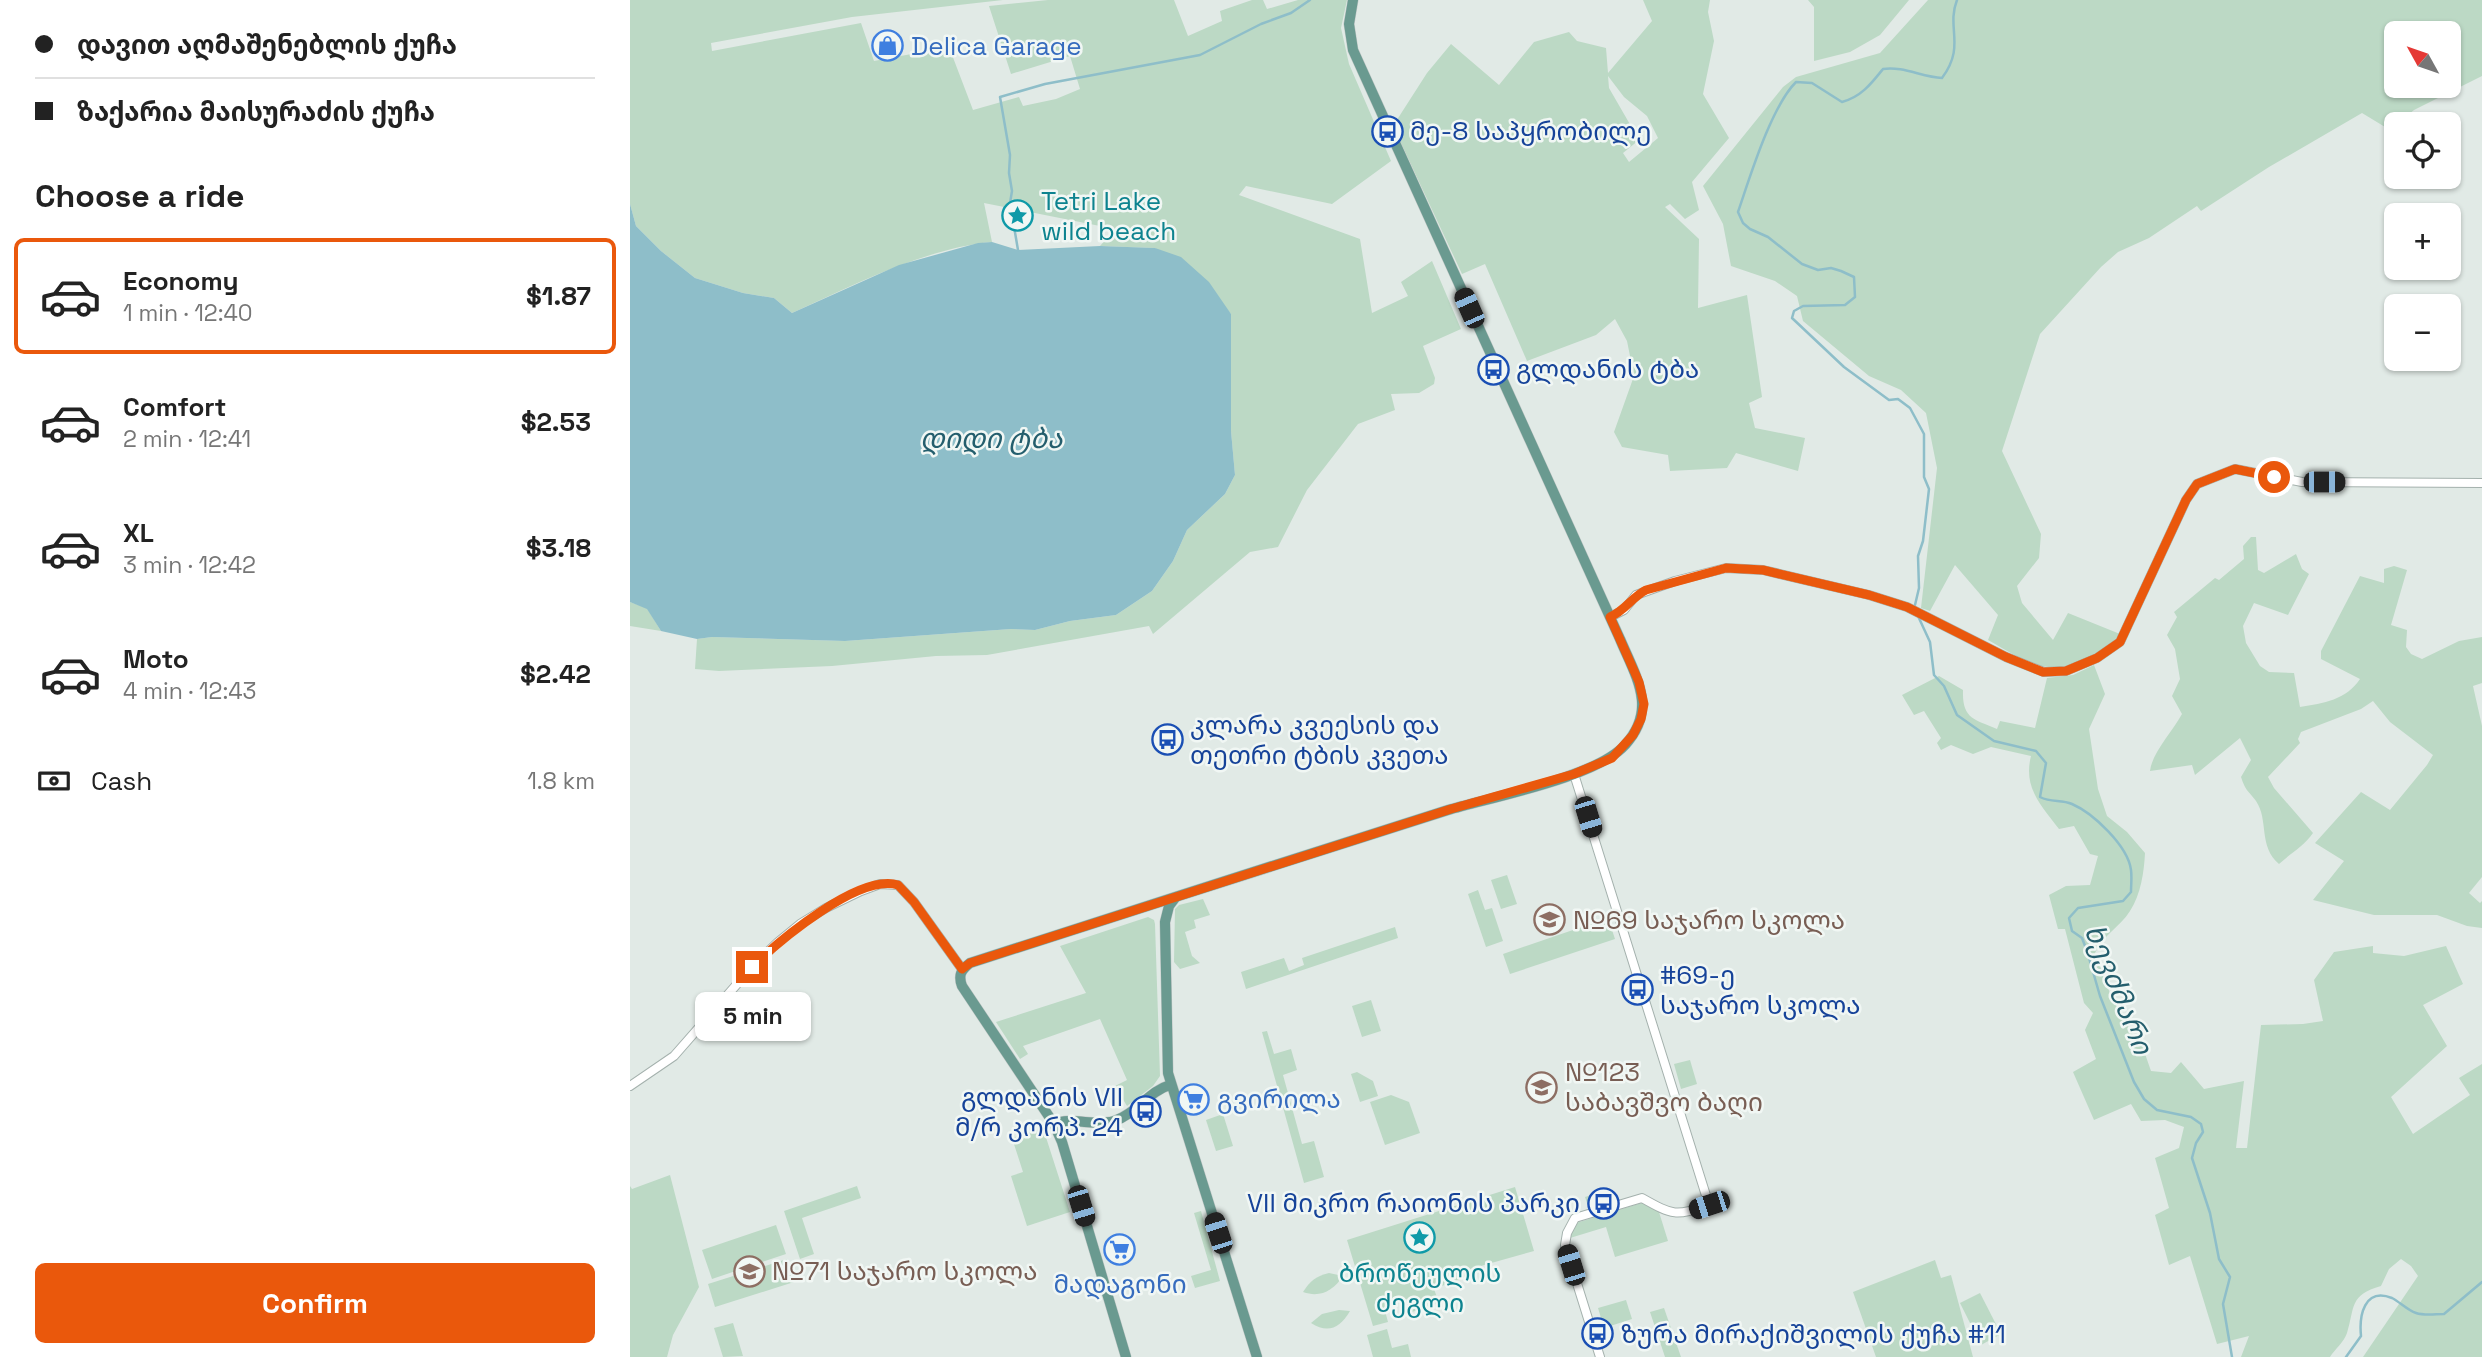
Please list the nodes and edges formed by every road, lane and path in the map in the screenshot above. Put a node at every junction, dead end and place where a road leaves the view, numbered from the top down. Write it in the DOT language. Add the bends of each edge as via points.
graph roads {
  1 [pos="1353,0"];
  2 [pos="2482,483"];
  3 [pos="1610,617"];
  4 [pos="1574,774"];
  5 [pos="1176,897"];
  6 [pos="1142,908"];
  7 [pos="1165,922"];
  8 [pos="962,969"];
  9 [pos="1170,1085"];
  10 [pos="630,1086"];
  11 [pos="1054,1124"];
  12 [pos="1126,1357"];
  13 [pos="1257,1357"];
  14 [pos="1600,1357"];
  1 -- 3 [label="main road" via="1349,24 1353,50"];
  2 -- 3 [label="street" via="2302,482 2235,469 2197,484 2120,642 2066,671 2043,672 1894,603 1763,570 1726,568 1665,584 1636,595 1624,610"];
  3 -- 4 [label="main road" via="1639,682 1644,704 1641,719 1612,758"];
  4 -- 5 [label="main road"];
  4 -- 14 [label="street" via="1709,1205 1678,1214 1642,1198 1575,1218 1565,1245"];
  5 -- 6 [label="main road"];
  5 -- 7 [label="main road"];
  6 -- 7 [label="main road" via="1155,910"];
  6 -- 8 [label="main road"];
  7 -- 9 [label="main road"];
  8 -- 10 [label="street" via="898,885 880,884 826,908 778,942 674,1056"];
  8 -- 11 [label="main road" via="962,986"];
  9 -- 11 [label="main road" via="1114,1121"];
  9 -- 13 [label="main road"];
  11 -- 12 [label="main road"];
}
